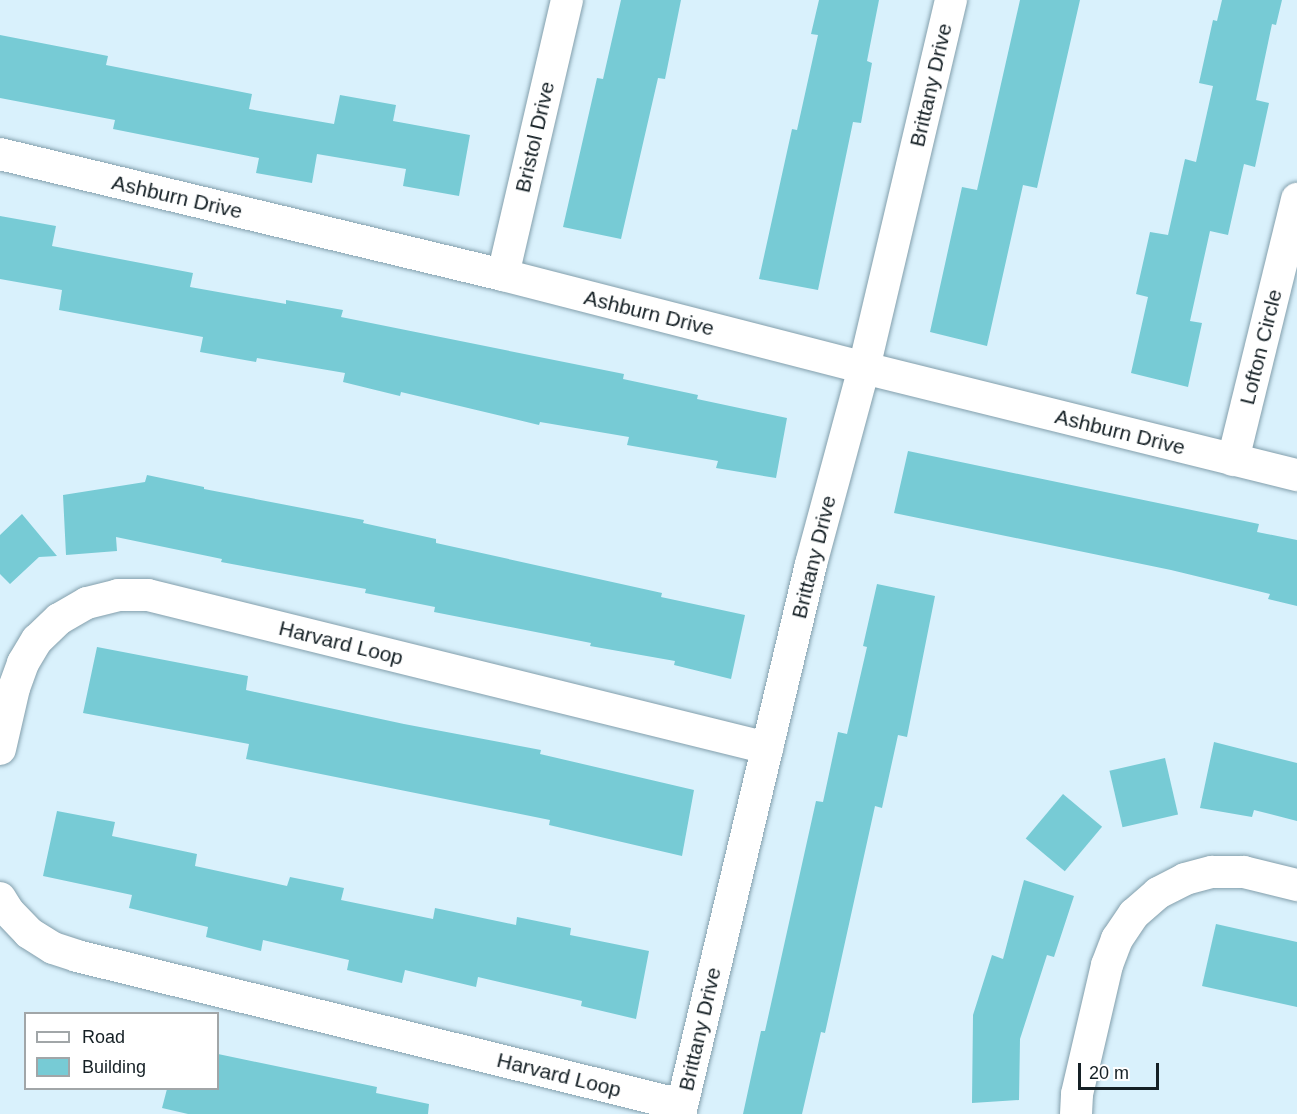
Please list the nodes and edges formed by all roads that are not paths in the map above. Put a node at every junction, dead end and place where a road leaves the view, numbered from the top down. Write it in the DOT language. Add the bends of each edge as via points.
graph roads {
  1 [pos="567,0"];
  2 [pos="951,0"];
  3 [pos="0,154"];
  4 [pos="1297,200"];
  5 [pos="503,275"];
  6 [pos="864,368"];
  7 [pos="1233,460"];
  8 [pos="1297,475"];
  9 [pos="767,748"];
  10 [pos="0,749"];
  11 [pos="1297,885"];
  12 [pos="0,898"];
  13 [pos="681,1110"];
  14 [pos="1076,1114"];
  1 -- 5 [label="street, Bristol Drive"];
  2 -- 6 [label="street, Brittany Drive"];
  3 -- 5 [label="street, Ashburn Drive"];
  4 -- 7 [label="street, Lofton Circle"];
  5 -- 6 [label="street, Ashburn Drive"];
  6 -- 7 [label="street, Ashburn Drive"];
  6 -- 9 [label="street, Brittany Drive"];
  7 -- 8 [label="street, Ashburn Drive"];
  9 -- 10 [label="street, Harvard Loop" via="148,595 118,595 87,603 59,619 37,640 14,688"];
  9 -- 13 [label="street, Brittany Drive"];
  11 -- 14 [label="street" via="1244,872 1212,872 1185,879 1158,893 1134,914 1117,939 1107,965 1077,1094"];
  12 -- 13 [label="street, Harvard Loop" via="29,933 53,948 77,956"];
}
